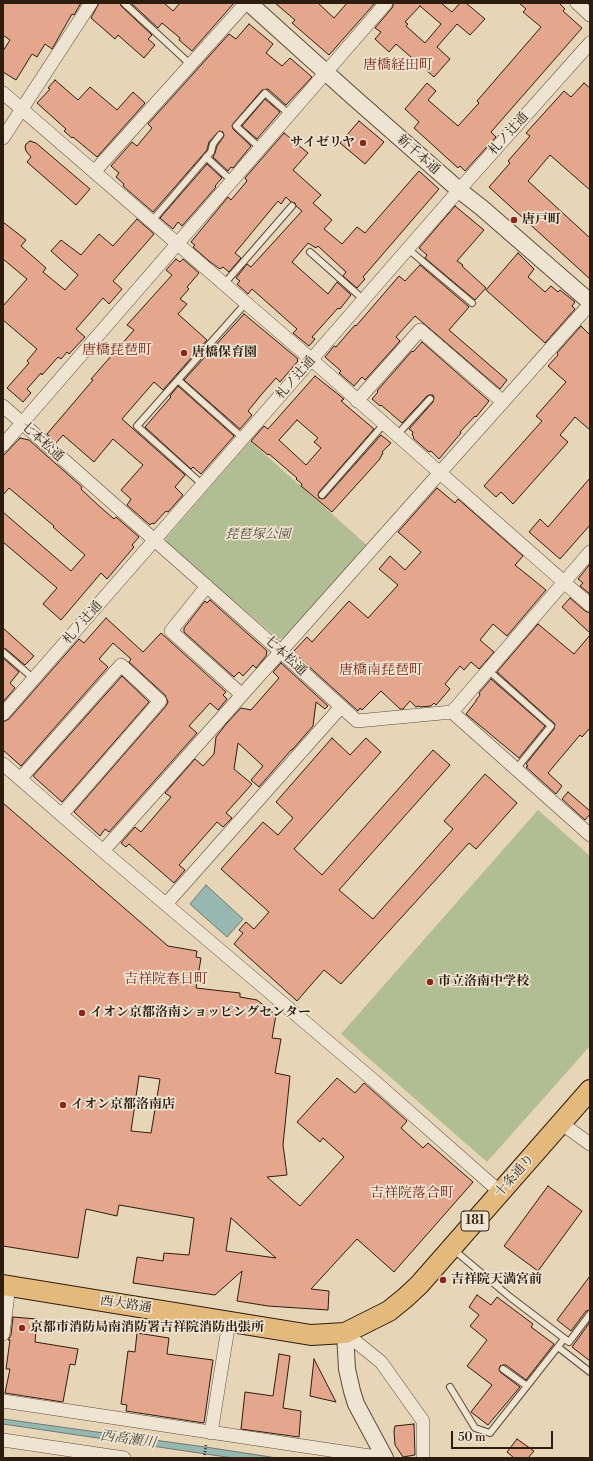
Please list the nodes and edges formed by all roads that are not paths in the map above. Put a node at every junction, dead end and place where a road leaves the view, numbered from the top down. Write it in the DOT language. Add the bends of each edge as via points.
graph roads {
  1 [pos="91,3"];
  2 [pos="124,3"];
  3 [pos="246,3"];
  4 [pos="249,3"];
  5 [pos="386,3"];
  6 [pos="577,3"];
  7 [pos="590,15"];
  8 [pos="590,43"];
  9 [pos="191,65"];
  10 [pos="326,72"];
  11 [pos="3,93"];
  12 [pos="21,110"];
  13 [pos="289,114"];
  14 [pos="220,135"];
  15 [pos="3,138"];
  16 [pos="260,148"];
  17 [pos="206,157"];
  18 [pos="94,172"];
  19 [pos="232,181"];
  20 [pos="459,190"];
  21 [pos="292,206"];
  22 [pos="151,222"];
  23 [pos="177,244"];
  24 [pos="408,249"];
  25 [pos="310,252"];
  26 [pos="224,284"];
  27 [pos="364,300"];
  28 [pos="246,303"];
  29 [pos="472,303"];
  30 [pos="590,303"];
  31 [pos="312,360"];
  32 [pos="178,380"];
  33 [pos="430,399"];
  34 [pos="357,401"];
  35 [pos="503,402"];
  36 [pos="3,406"];
  37 [pos="22,423"];
  38 [pos="384,424"];
  39 [pos="397,435"];
  40 [pos="244,438"];
  41 [pos="3,445"];
  42 [pos="440,474"];
  43 [pos="203,485"];
  44 [pos="322,495"];
  45 [pos="155,541"];
  46 [pos="590,552"];
  47 [pos="564,582"];
  48 [pos="208,586"];
  49 [pos="590,605"];
  50 [pos="3,652"];
  51 [pos="281,652"];
  52 [pos="488,670"];
  53 [pos="34,679"];
  54 [pos="242,695"];
  55 [pos="340,708"];
  56 [pos="452,712"];
  57 [pos="3,714"];
  58 [pos="3,764"];
  59 [pos="516,769"];
  60 [pos="20,779"];
  61 [pos="62,814"];
  62 [pos="590,835"];
  63 [pos="104,851"];
  64 [pos="166,904"];
  65 [pos="590,1090"];
  66 [pos="561,1123"];
  67 [pos="590,1144"];
  68 [pos="500,1192"];
  69 [pos="452,1248"];
  70 [pos="6,1285"];
  71 [pos="590,1314"];
  72 [pos="229,1322"];
  73 [pos="345,1333"];
  74 [pos="3,1334"];
  75 [pos="564,1339"];
  76 [pos="558,1347"];
  77 [pos="503,1369"];
  78 [pos="590,1372"];
  79 [pos="450,1386"];
  80 [pos="527,1386"];
  81 [pos="3,1401"];
  82 [pos="209,1438"];
  83 [pos="3,1440"];
  84 [pos="423,1456"];
  85 [pos="124,1458"];
  86 [pos="384,1458"];
  1 -- 12 [label="street"];
  2 -- 9 [label="lane"];
  3 -- 9 [label="street"];
  4 -- 10 [label="street, 新千本通"];
  5 -- 10 [label="street"];
  6 -- 7 [label="street"];
  8 -- 20 [label="street, 札ノ辻通"];
  9 -- 18 [label="street"];
  10 -- 13 [label="street"];
  10 -- 20 [label="street, 新千本通"];
  11 -- 12 [label="street"];
  12 -- 15 [label="street"];
  12 -- 18 [label="street"];
  13 -- 16 [label="street"];
  13 -- 16 [label="lane" via="265,93 236,126"];
  14 -- 17 [label="lane"];
  16 -- 19 [label="street"];
  17 -- 19 [label="lane"];
  17 -- 22 [label="lane"];
  18 -- 22 [label="street"];
  19 -- 23 [label="street"];
  20 -- 24 [label="street, 札ノ辻通"];
  20 -- 30 [label="street, 新千本通"];
  21 -- 26 [label="lane"];
  22 -- 23 [label="street"];
  23 -- 26 [label="street"];
  23 -- 37 [label="street"];
  24 -- 27 [label="street, 札ノ辻通"];
  24 -- 29 [label="lane"];
  25 -- 27 [label="lane"];
  26 -- 28 [label="street"];
  27 -- 31 [label="street, 札ノ辻通"];
  28 -- 31 [label="street"];
  28 -- 32 [label="lane"];
  30 -- 35 [label="street"];
  31 -- 34 [label="street"];
  31 -- 40 [label="street, 札ノ辻通"];
  32 -- 40 [label="lane"];
  32 -- 43 [label="lane" via="137,426"];
  33 -- 39 [label="lane"];
  34 -- 35 [label="street" via="420,330"];
  34 -- 38 [label="street"];
  35 -- 42 [label="street"];
  36 -- 37 [label="street, 七本松通"];
  37 -- 41 [label="street"];
  37 -- 45 [label="street, 七本松通"];
  38 -- 39 [label="street"];
  38 -- 44 [label="lane"];
  39 -- 42 [label="street"];
  40 -- 43 [label="street, 札ノ辻通"];
  42 -- 47 [label="street"];
  42 -- 51 [label="street"];
  43 -- 45 [label="street, 札ノ辻通"];
  45 -- 48 [label="street, 七本松通"];
  45 -- 53 [label="street, 札ノ辻通"];
  46 -- 47 [label="street"];
  47 -- 49 [label="street"];
  47 -- 52 [label="street"];
  48 -- 51 [label="street, 七本松通"];
  48 -- 54 [label="street" via="171,631"];
  50 -- 53 [label="lane"];
  51 -- 54 [label="street"];
  51 -- 55 [label="street, 七本松通"];
  52 -- 56 [label="street"];
  52 -- 59 [label="lane" via="551,726"];
  53 -- 57 [label="street, 札ノ辻通"];
  54 -- 63 [label="street"];
  55 -- 56 [label="street, 七本松通" via="357,721"];
  55 -- 64 [label="street"];
  56 -- 59 [label="street"];
  58 -- 60 [label="street"];
  59 -- 62 [label="street"];
  60 -- 61 [label="street"];
  60 -- 61 [label="street" via="121,665 160,701"];
  61 -- 63 [label="street"];
  63 -- 64 [label="street"];
  64 -- 68 [label="street"];
  65 -- 66 [label="main road, 十条通り / 181"];
  66 -- 67 [label="street"];
  66 -- 68 [label="main road, 十条通り / 181"];
  68 -- 69 [label="main road, 十条通り / 181"];
  69 -- 73 [label="main road, 十条通り / 181" via="405,1298 389,1311"];
  69 -- 75 [label="lane"];
  70 -- 72 [label="main road, 西大路通 / 181"];
  70 -- 74 [label="street"];
  71 -- 75 [label="lane" via="569,1342"];
  72 -- 73 [label="main road, 西大路通 / 181" via="310,1335"];
  72 -- 82 [label="street"];
  73 -- 84 [label="street" via="382,1362 423,1421"];
  73 -- 86 [label="street" via="347,1369 356,1404"];
  75 -- 76 [label="lane"];
  76 -- 78 [label="lane"];
  76 -- 80 [label="lane"];
  77 -- 80 [label="lane"];
  79 -- 80 [label="lane" via="475,1428 490,1433"];
  81 -- 82 [label="street"];
  82 -- 86 [label="street"];
  83 -- 85 [label="street"];
}
